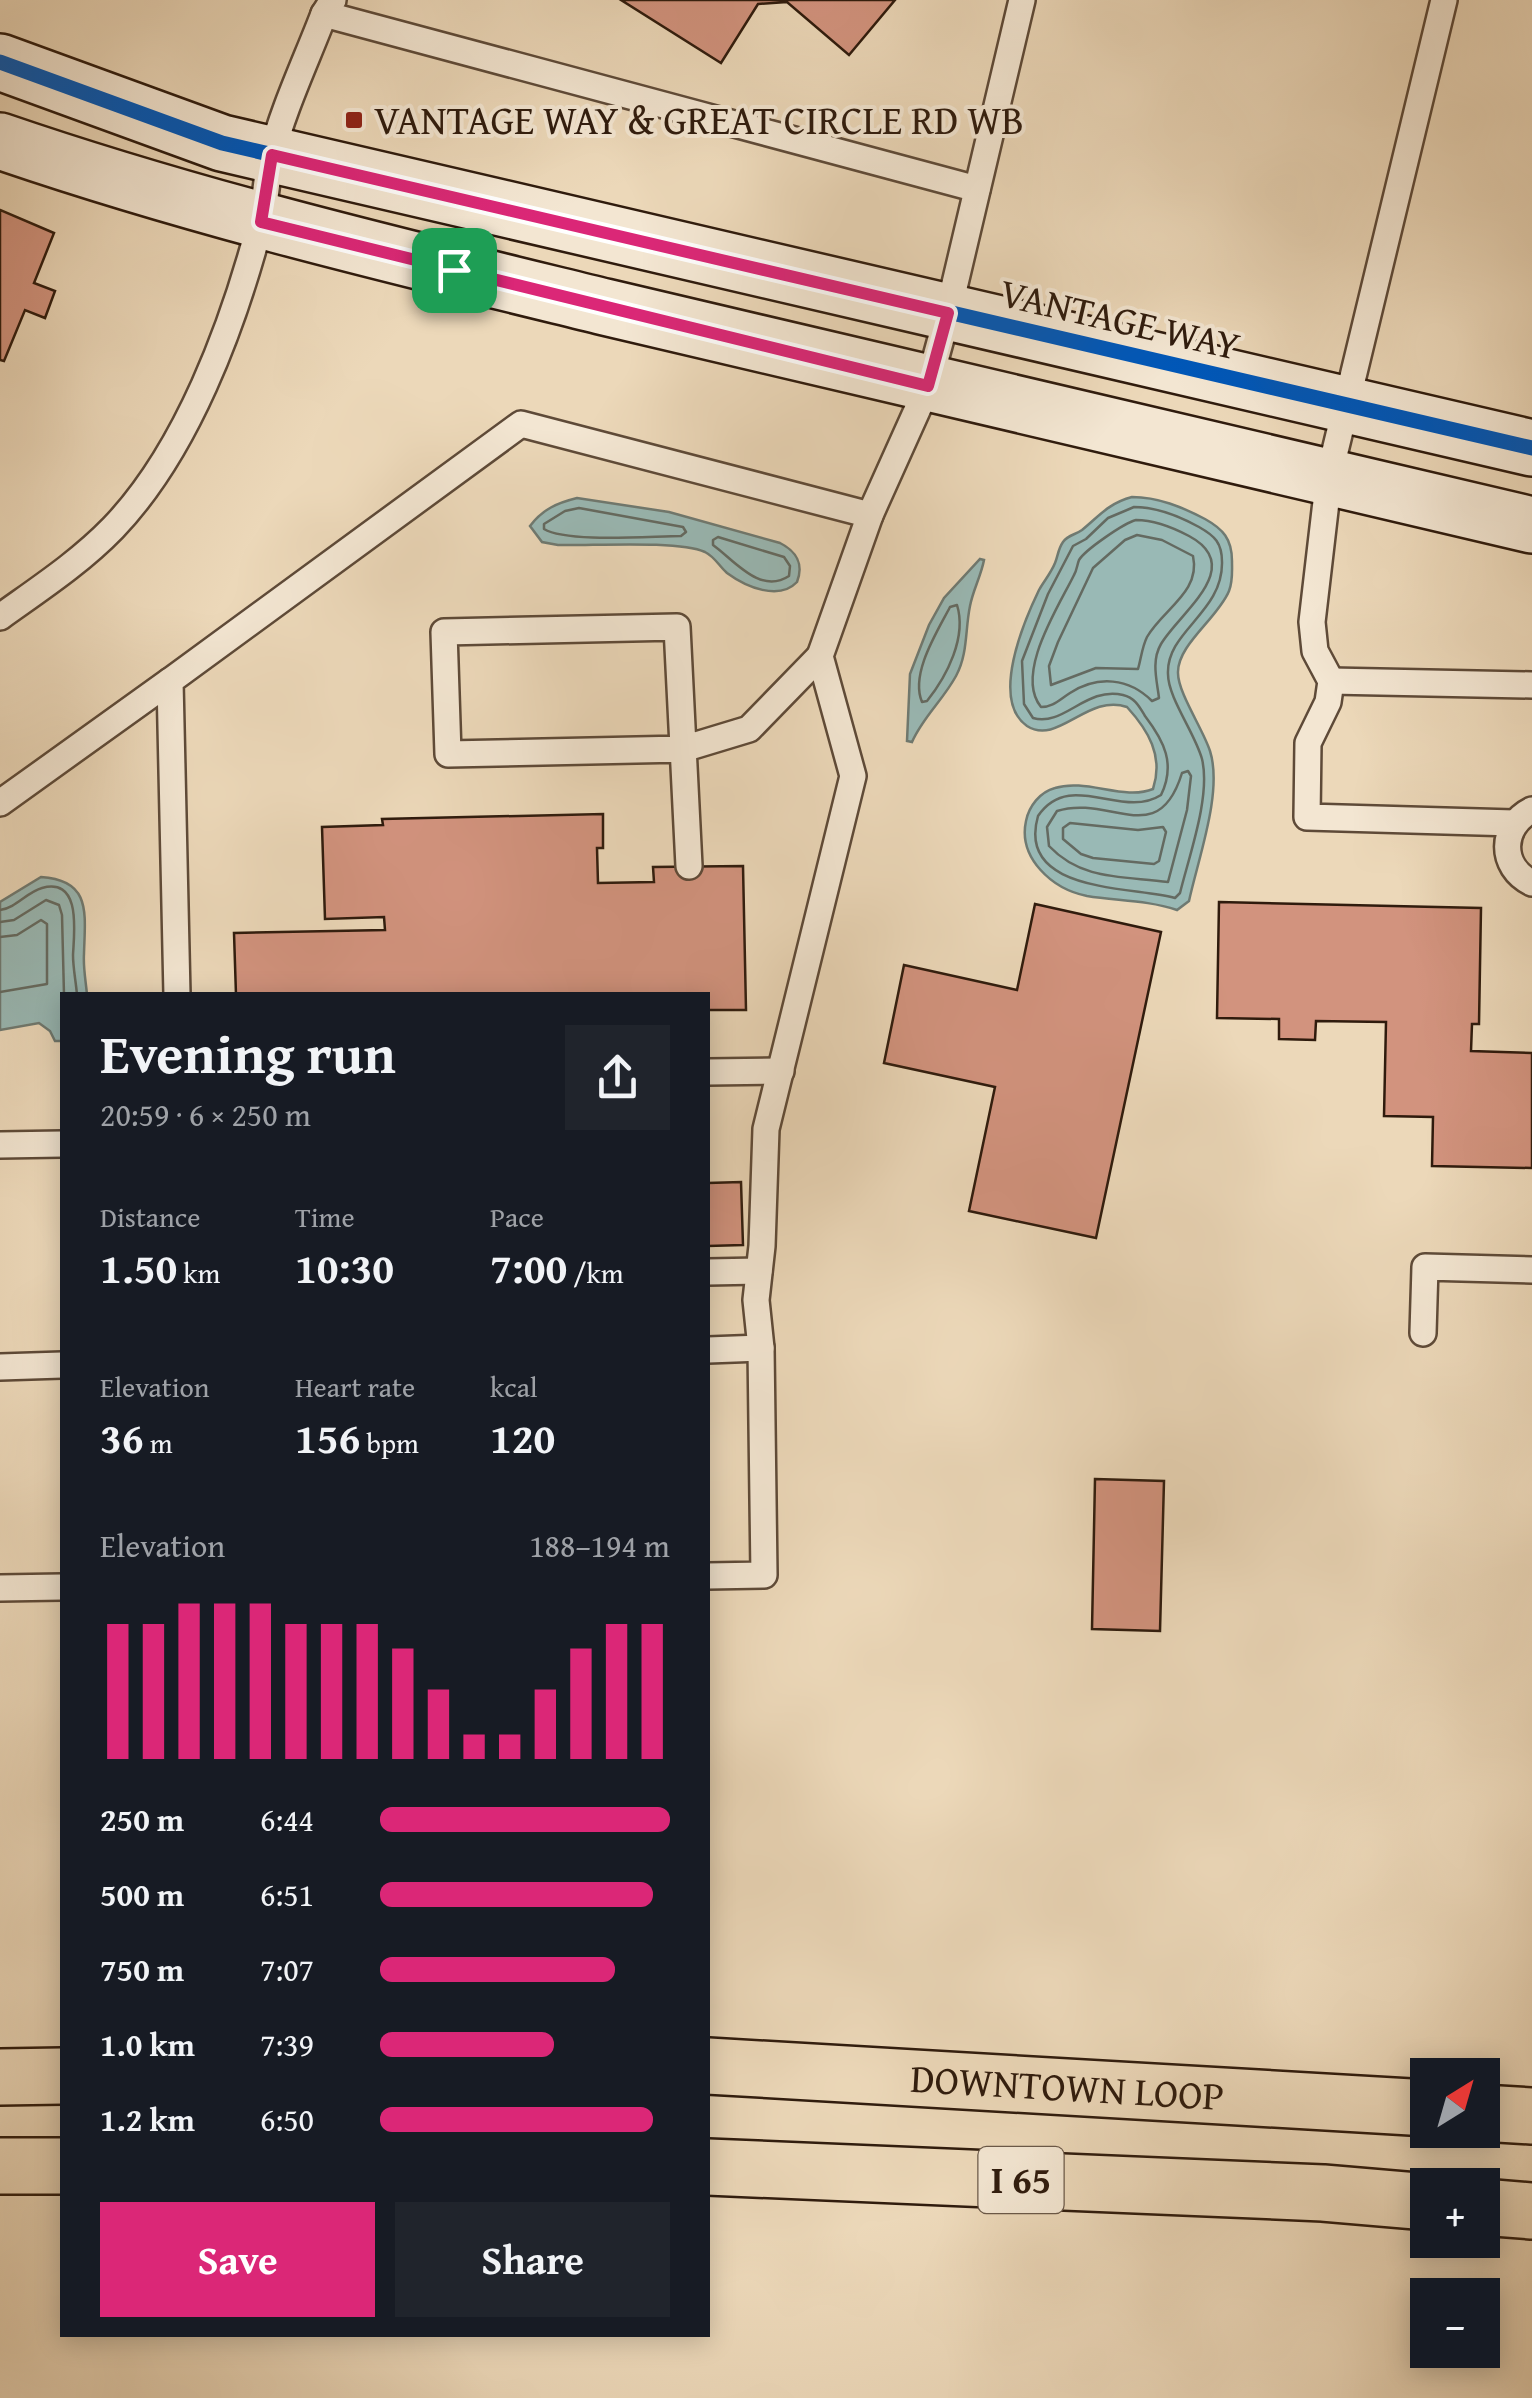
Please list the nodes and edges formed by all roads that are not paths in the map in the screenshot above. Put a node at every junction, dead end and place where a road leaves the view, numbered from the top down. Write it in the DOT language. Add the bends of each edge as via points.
graph roads {
  1 [pos="1022,0"];
  2 [pos="1444,0"];
  3 [pos="328,7"];
  4 [pos="0,62"];
  5 [pos="0,140"];
  6 [pos="272,155"];
  7 [pos="976,189"];
  8 [pos="261,222"];
  9 [pos="948,313"];
  10 [pos="928,386"];
  11 [pos="1345,405"];
  12 [pos="1532,448"];
  13 [pos="1329,476"];
  14 [pos="870,515"];
  15 [pos="1532,524"];
  16 [pos="0,617"];
  17 [pos="820,656"];
  18 [pos="170,681"];
  19 [pos="1330,681"];
  20 [pos="1532,685"];
  21 [pos="683,749"];
  22 [pos="0,803"];
  23 [pos="1523,816"];
  24 [pos="689,866"];
  25 [pos="1532,883"];
  26 [pos="177,992"];
  27 [pos="780,1070"];
  28 [pos="710,1072"];
  29 [pos="60,1144"];
  30 [pos="0,1145"];
  31 [pos="1532,1270"];
  32 [pos="710,1272"];
  33 [pos="760,1272"];
  34 [pos="1423,1332"];
  35 [pos="761,1348"];
  36 [pos="710,1350"];
  37 [pos="60,1365"];
  38 [pos="0,1366"];
  39 [pos="710,1576"];
  40 [pos="60,1587"];
  41 [pos="0,1588"];
  42 [pos="710,2066"];
  43 [pos="60,2076"];
  44 [pos="0,2077"];
  45 [pos="1410,2107"];
  46 [pos="1500,2114"];
  47 [pos="1532,2116"];
  48 [pos="0,2166"];
  49 [pos="60,2166"];
  50 [pos="713,2167"];
  51 [pos="1410,2200"];
  52 [pos="1500,2208"];
  53 [pos="1532,2211"];
  1 -- 7 [label="lane"];
  2 -- 11 [label="lane"];
  3 -- 6 [label="lane"];
  3 -- 7 [label="lane"];
  4 -- 6 [label="street, VANTAGE WAY" via="222,144"];
  5 -- 8 [label="street"];
  6 -- 8 [label="lane"];
  6 -- 9 [label="street, VANTAGE WAY"];
  7 -- 9 [label="lane"];
  8 -- 10 [label="street"];
  8 -- 16 [label="lane" via="178,440 116,526"];
  9 -- 10 [label="lane"];
  9 -- 11 [label="street, VANTAGE WAY"];
  10 -- 13 [label="street"];
  10 -- 14 [label="lane"];
  11 -- 12 [label="street, VANTAGE WAY"];
  11 -- 13 [label="lane"];
  13 -- 15 [label="street"];
  13 -- 19 [label="lane" via="1312,622 1315,651"];
  14 -- 17 [label="lane"];
  14 -- 18 [label="lane" via="521,424"];
  17 -- 21 [label="lane" via="749,729"];
  17 -- 27 [label="lane" via="853,776"];
  18 -- 22 [label="lane"];
  18 -- 26 [label="lane"];
  19 -- 20 [label="lane"];
  19 -- 23 [label="lane" via="1328,702 1308,743 1307,817"];
  21 -- 21 [label="lane" via="448,754 444,632 677,627"];
  21 -- 24 [label="lane"];
  23 -- 25 [label="lane" via="1507,838 1507,850 1515,870"];
  27 -- 28 [label="lane"];
  27 -- 33 [label="lane" via="766,1129"];
  29 -- 30 [label="lane"];
  31 -- 34 [label="lane" via="1425,1267"];
  32 -- 33 [label="lane"];
  33 -- 35 [label="lane"];
  35 -- 36 [label="lane"];
  35 -- 39 [label="lane" via="764,1574"];
  37 -- 38 [label="lane"];
  40 -- 41 [label="lane"];
  42 -- 45 [label="highway, DOWNTOWN LOOP"];
  43 -- 44 [label="highway"];
  46 -- 47 [label="highway"];
  48 -- 49 [label="highway"];
  50 -- 51 [label="highway, I 65"];
  52 -- 53 [label="highway"];
}
